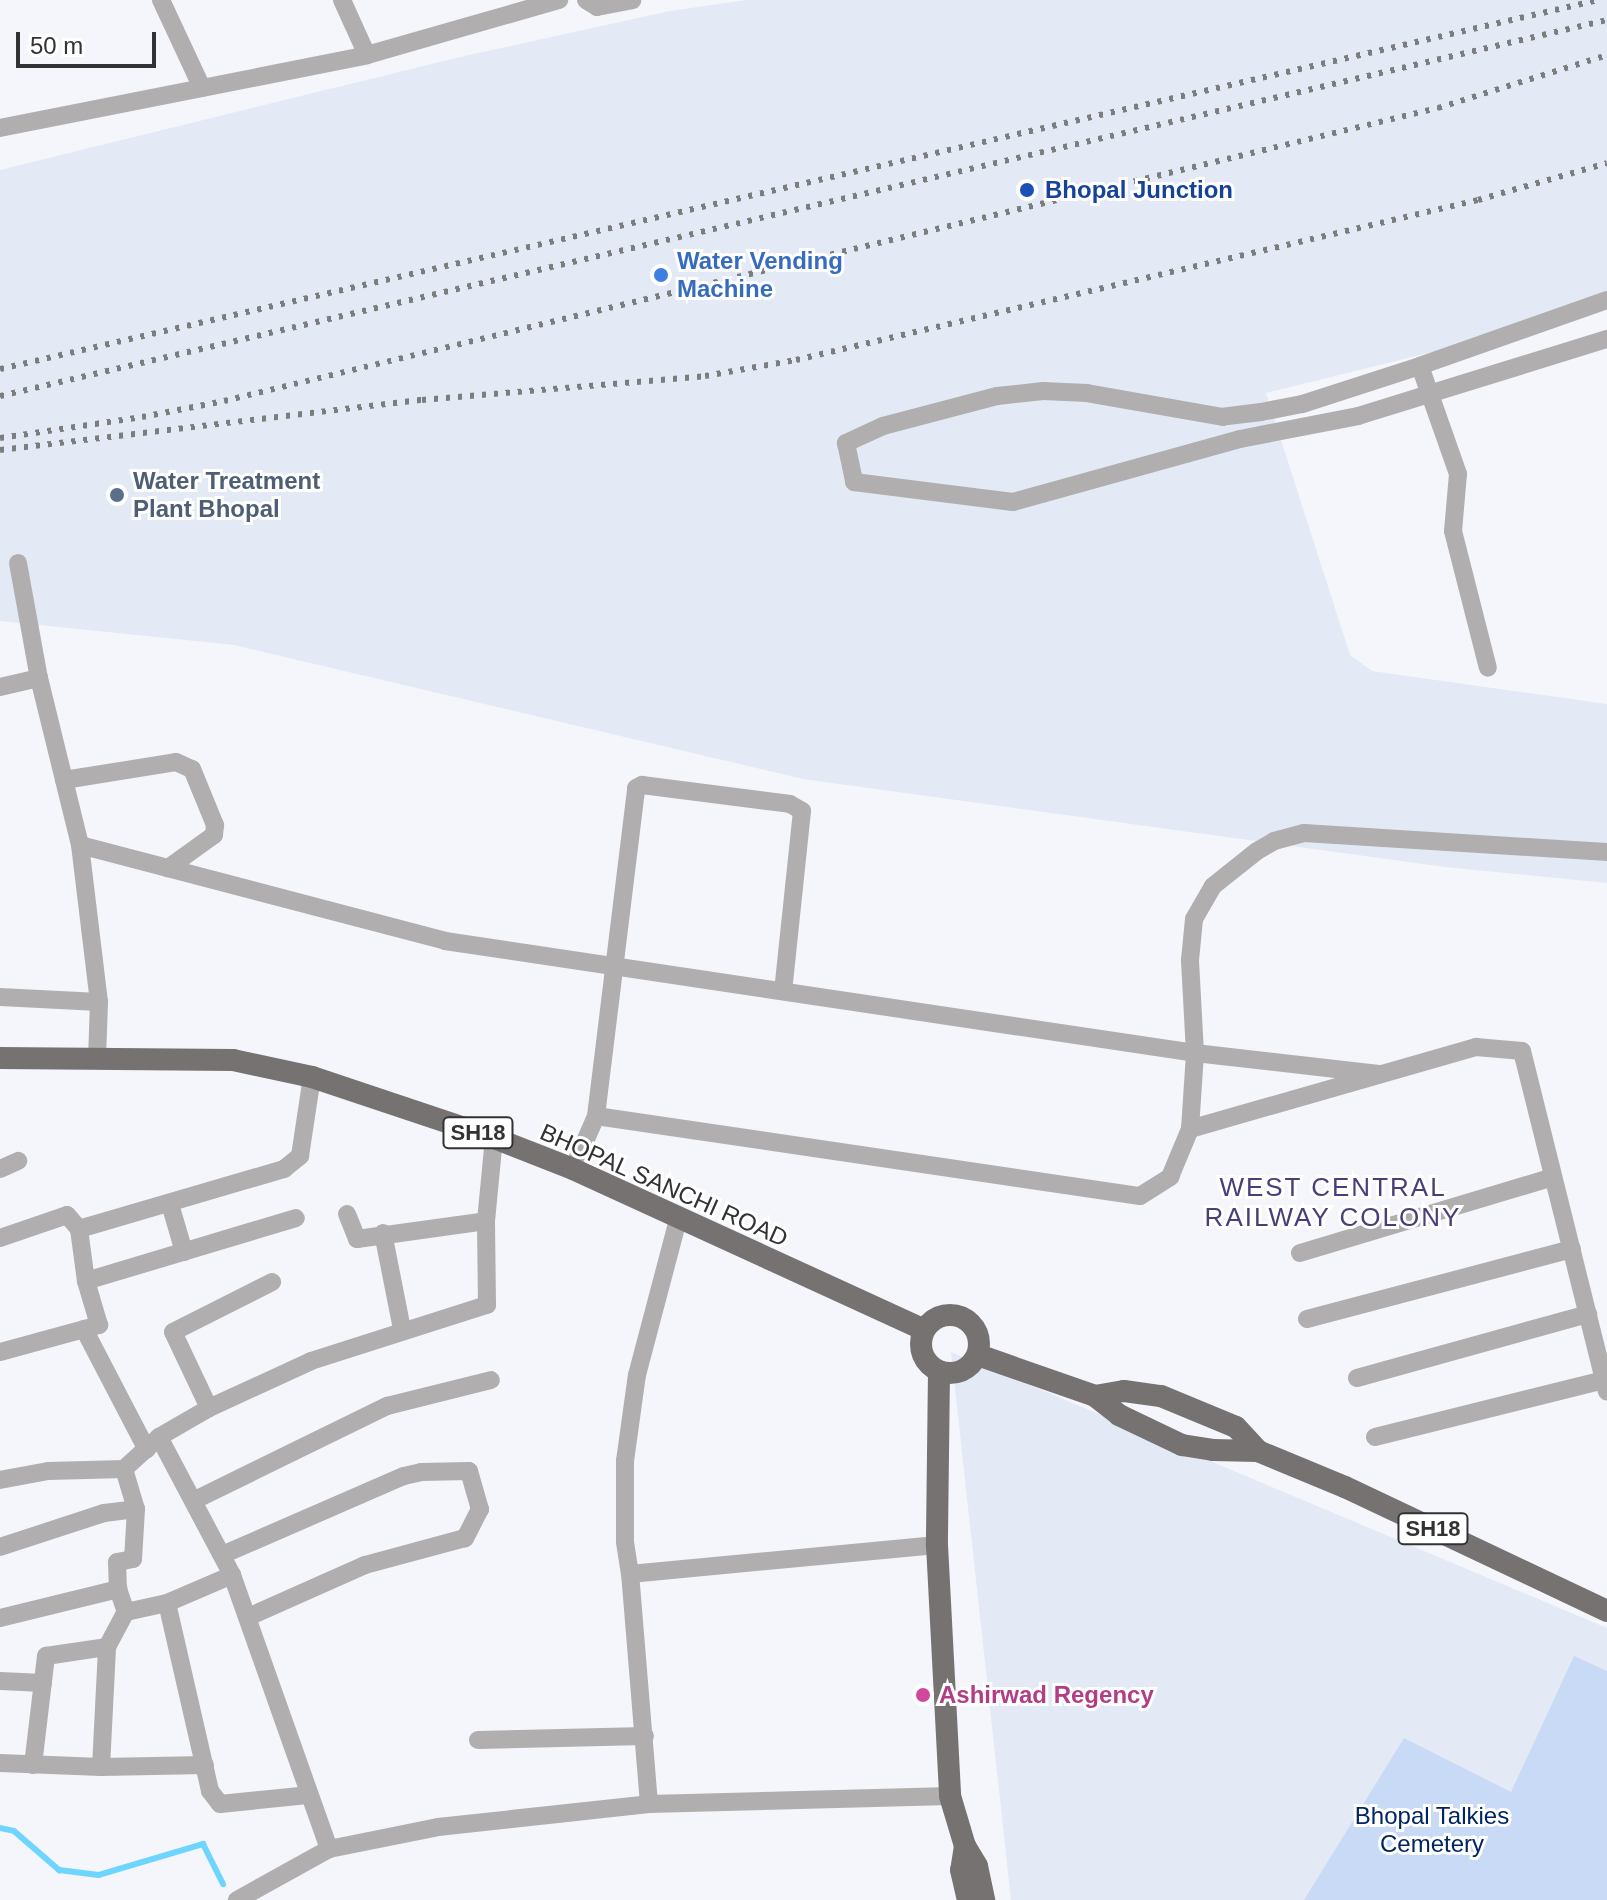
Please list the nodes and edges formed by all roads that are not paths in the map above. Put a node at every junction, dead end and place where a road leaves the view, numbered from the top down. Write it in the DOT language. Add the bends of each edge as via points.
graph roads {
  1 [pos="161,0"];
  2 [pos="342,0"];
  3 [pos="559,0"];
  4 [pos="586,0"];
  5 [pos="632,0"];
  6 [pos="367,55"];
  7 [pos="202,88"];
  8 [pos="0,128"];
  9 [pos="1607,300"];
  10 [pos="1607,339"];
  11 [pos="1420,366"];
  12 [pos="1429,393"];
  13 [pos="1281,408"];
  14 [pos="1284,431"];
  15 [pos="18,563"];
  16 [pos="1488,668"];
  17 [pos="39,678"];
  18 [pos="0,687"];
  19 [pos="64,780"];
  20 [pos="80,845"];
  21 [pos="1607,852"];
  22 [pos="168,868"];
  23 [pos="613,965"];
  24 [pos="783,991"];
  25 [pos="0,997"];
  26 [pos="99,1002"];
  27 [pos="1195,1053"];
  28 [pos="0,1058"];
  29 [pos="97,1058"];
  30 [pos="1379,1074"];
  31 [pos="312,1077"];
  32 [pos="596,1116"];
  33 [pos="1190,1129"];
  34 [pos="494,1138"];
  35 [pos="18,1161"];
  36 [pos="0,1169"];
  37 [pos="573,1169"];
  38 [pos="1553,1177"];
  39 [pos="170,1204"];
  40 [pos="347,1214"];
  41 [pos="296,1218"];
  42 [pos="678,1220"];
  43 [pos="486,1221"];
  44 [pos="79,1229"];
  45 [pos="383,1233"];
  46 [pos="0,1238"];
  47 [pos="1572,1249"];
  48 [pos="184,1252"];
  49 [pos="1300,1253"];
  50 [pos="86,1281"];
  51 [pos="272,1282"];
  52 [pos="1588,1314"];
  53 [pos="1307,1319"];
  54 [pos="84,1329"];
  55 [pos="402,1329"];
  56 [pos="924,1330"];
  57 [pos="0,1352"];
  58 [pos="978,1355"];
  59 [pos="939,1372"];
  60 [pos="1357,1378"];
  61 [pos="491,1380"];
  62 [pos="1606,1386"];
  63 [pos="1095,1396"];
  64 [pos="209,1408"];
  65 [pos="1375,1437"];
  66 [pos="153,1443"];
  67 [pos="1258,1451"];
  68 [pos="124,1469"];
  69 [pos="0,1480"];
  70 [pos="195,1500"];
  71 [pos="136,1509"];
  72 [pos="937,1545"];
  73 [pos="0,1547"];
  74 [pos="222,1555"];
  75 [pos="630,1574"];
  76 [pos="232,1575"];
  77 [pos="118,1589"];
  78 [pos="167,1603"];
  79 [pos="1607,1611"];
  80 [pos="126,1612"];
  81 [pos="248,1617"];
  82 [pos="0,1618"];
  83 [pos="107,1647"];
  84 [pos="0,1681"];
  85 [pos="43,1683"];
  86 [pos="645,1736"];
  87 [pos="478,1740"];
  88 [pos="0,1763"];
  89 [pos="33,1765"];
  90 [pos="205,1765"];
  91 [pos="101,1767"];
  92 [pos="308,1795"];
  93 [pos="950,1796"];
  94 [pos="649,1804"];
  95 [pos="965,1846"];
  96 [pos="329,1849"];
  97 [pos="237,1900"];
  98 [pos="968,1900"];
  99 [pos="984,1900"];
  1 -- 7 [label="street"];
  2 -- 6 [label="street"];
  3 -- 6 [label="street"];
  4 -- 5 [label="street" via="597,7"];
  6 -- 7 [label="street"];
  7 -- 8 [label="street"];
  9 -- 11 [label="street"];
  10 -- 12 [label="street"];
  11 -- 12 [label="street"];
  11 -- 13 [label="street"];
  12 -- 14 [label="street" via="1358,416"];
  12 -- 16 [label="street" via="1458,474 1453,531"];
  13 -- 14 [label="street"];
  13 -- 14 [label="street" via="1223,417 1087,393 1043,391 997,396 883,426 846,443 854,482 1013,502"];
  15 -- 17 [label="street"];
  17 -- 18 [label="street"];
  17 -- 19 [label="street"];
  19 -- 20 [label="street"];
  19 -- 22 [label="street" via="176,762 192,769 215,825 214,835"];
  20 -- 22 [label="street"];
  20 -- 26 [label="street"];
  21 -- 27 [label="street" via="1304,833 1274,841 1213,886 1194,919 1190,960"];
  22 -- 23 [label="street" via="445,941"];
  23 -- 24 [label="street"];
  23 -- 24 [label="street" via="636,788 790,804 802,811 803,819"];
  23 -- 32 [label="street"];
  24 -- 27 [label="street"];
  25 -- 26 [label="street"];
  26 -- 29 [label="street"];
  27 -- 30 [label="street"];
  27 -- 33 [label="street"];
  28 -- 29 [label="main road, BHOPAL SANCHI ROAD / SH18"];
  29 -- 31 [label="main road, BHOPAL SANCHI ROAD / SH18" via="233,1060"];
  30 -- 33 [label="street"];
  30 -- 38 [label="street" via="1476,1047 1522,1051"];
  31 -- 34 [label="main road, BHOPAL SANCHI ROAD / SH18"];
  31 -- 39 [label="street" via="300,1156 284,1169"];
  32 -- 33 [label="street" via="1140,1196 1170,1177"];
  32 -- 37 [label="street"];
  34 -- 37 [label="main road, BHOPAL SANCHI ROAD / SH18"];
  34 -- 43 [label="street"];
  35 -- 36 [label="street"];
  37 -- 42 [label="main road, BHOPAL SANCHI ROAD / SH18"];
  38 -- 47 [label="street"];
  38 -- 49 [label="street"];
  39 -- 44 [label="street"];
  39 -- 48 [label="street"];
  40 -- 45 [label="street" via="357,1239"];
  41 -- 48 [label="street"];
  42 -- 56 [label="main road, BHOPAL SANCHI ROAD / SH18"];
  42 -- 75 [label="street" via="637,1375 625,1461"];
  43 -- 45 [label="street"];
  43 -- 55 [label="street" via="487,1305"];
  44 -- 46 [label="street" via="67,1215"];
  44 -- 50 [label="street"];
  45 -- 55 [label="street"];
  47 -- 52 [label="street"];
  47 -- 53 [label="street"];
  48 -- 50 [label="street"];
  50 -- 54 [label="street" via="99,1325"];
  51 -- 64 [label="street" via="173,1332"];
  52 -- 60 [label="street"];
  52 -- 62 [label="street"];
  54 -- 57 [label="street"];
  54 -- 66 [label="street"];
  55 -- 64 [label="street" via="311,1361"];
  56 -- 58 [label="main road" via="938,1317 958,1316 979,1335"];
  56 -- 59 [label="main road" via="924,1359"];
  58 -- 59 [label="main road" via="966,1370"];
  58 -- 63 [label="main road"];
  59 -- 72 [label="main road"];
  61 -- 70 [label="street" via="387,1406"];
  62 -- 65 [label="street"];
  63 -- 67 [label="main road" via="1119,1415 1182,1445"];
  63 -- 67 [label="main road" via="1124,1391 1173,1400 1236,1427"];
  64 -- 66 [label="street"];
  66 -- 68 [label="street"];
  66 -- 70 [label="street"];
  67 -- 79 [label="main road, SH18"];
  68 -- 69 [label="street" via="48,1471"];
  68 -- 71 [label="street"];
  70 -- 74 [label="street"];
  71 -- 73 [label="street" via="104,1513"];
  71 -- 77 [label="street" via="133,1559 117,1562"];
  72 -- 75 [label="street"];
  72 -- 93 [label="main road"];
  74 -- 76 [label="street"];
  74 -- 81 [label="street" via="404,1476 469,1471 480,1509 465,1538 365,1565"];
  75 -- 86 [label="street"];
  76 -- 78 [label="street"];
  76 -- 81 [label="street"];
  77 -- 80 [label="street"];
  77 -- 82 [label="street"];
  78 -- 80 [label="street"];
  78 -- 90 [label="street"];
  80 -- 83 [label="street"];
  81 -- 92 [label="street"];
  83 -- 85 [label="street" via="46,1656"];
  83 -- 91 [label="street"];
  84 -- 85 [label="street"];
  85 -- 89 [label="street"];
  86 -- 87 [label="street"];
  86 -- 94 [label="street"];
  88 -- 89 [label="street"];
  89 -- 91 [label="street"];
  90 -- 91 [label="street"];
  90 -- 92 [label="street" via="210,1791 220,1804"];
  92 -- 96 [label="street"];
  93 -- 94 [label="street"];
  93 -- 95 [label="main road"];
  94 -- 96 [label="street" via="438,1827"];
  95 -- 98 [label="main road" via="961,1870"];
  95 -- 99 [label="main road" via="977,1866"];
  96 -- 97 [label="street"];
}
